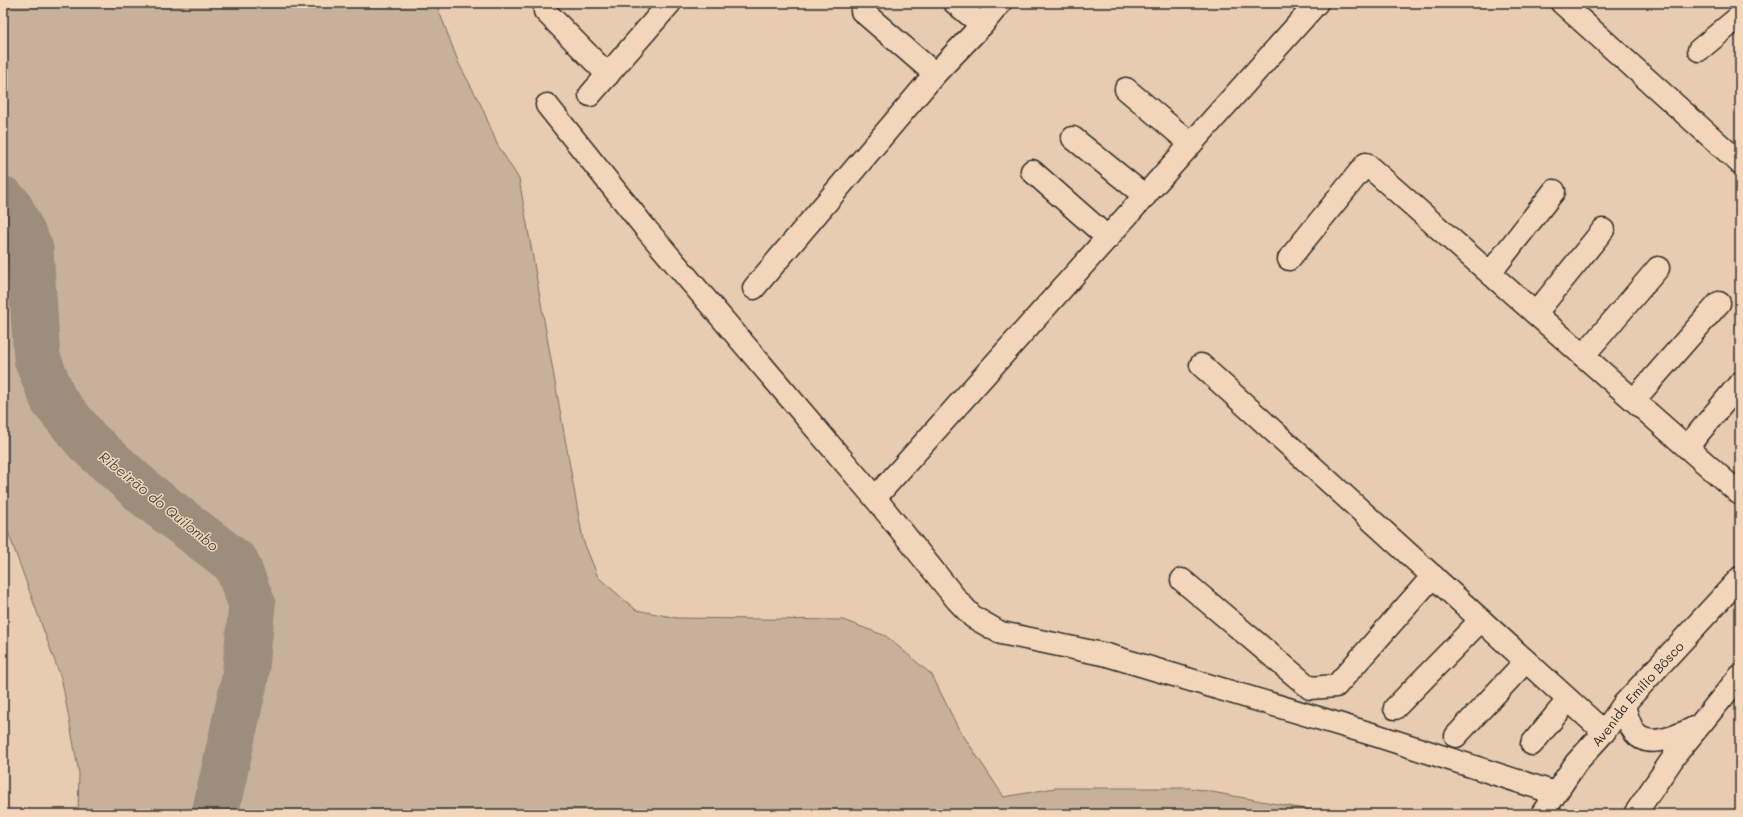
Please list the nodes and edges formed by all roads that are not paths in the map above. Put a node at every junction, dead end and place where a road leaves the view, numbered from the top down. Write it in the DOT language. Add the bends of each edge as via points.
graph roads {
  1 [pos="670,3"];
  2 [pos="955,3"];
  3 [pos="1000,3"];
  4 [pos="1317,3"];
  5 [pos="1562,3"];
  6 [pos="545,11"];
  7 [pos="862,11"];
  8 [pos="1740,16"];
  9 [pos="982,25"];
  10 [pos="1699,50"];
  11 [pos="935,74"];
  12 [pos="608,75"];
  13 [pos="1126,89"];
  14 [pos="590,95"];
  15 [pos="547,105"];
  16 [pos="1073,138"];
  17 [pos="1191,144"];
  18 [pos="1740,163"];
  19 [pos="1032,171"];
  20 [pos="1554,191"];
  21 [pos="1146,196"];
  22 [pos="1603,230"];
  23 [pos="1108,238"];
  24 [pos="1289,259"];
  25 [pos="1658,268"];
  26 [pos="1490,273"];
  27 [pos="754,288"];
  28 [pos="1720,303"];
  29 [pos="1536,314"];
  30 [pos="1584,356"];
  31 [pos="1202,365"];
  32 [pos="1740,383"];
  33 [pos="1634,400"];
  34 [pos="1687,447"];
  35 [pos="1738,487"];
  36 [pos="875,498"];
  37 [pos="1433,576"];
  38 [pos="1740,578"];
  39 [pos="1182,580"];
  40 [pos="1481,620"];
  41 [pos="1526,661"];
  42 [pos="1740,676"];
  43 [pos="1568,700"];
  44 [pos="1624,704"];
  45 [pos="1395,708"];
  46 [pos="1698,727"];
  47 [pos="1604,732"];
  48 [pos="1456,736"];
  49 [pos="1532,744"];
  50 [pos="1554,793"];
  51 [pos="1542,814"];
  52 [pos="1635,814"];
  1 -- 12 [label="street"];
  2 -- 9 [label="street"];
  3 -- 9 [label="street"];
  4 -- 17 [label="street"];
  5 -- 18 [label="street"];
  6 -- 12 [label="street"];
  7 -- 11 [label="street"];
  8 -- 10 [label="street"];
  9 -- 11 [label="street"];
  11 -- 27 [label="street"];
  12 -- 14 [label="street"];
  13 -- 17 [label="street"];
  15 -- 36 [label="street" via="646,229"];
  16 -- 21 [label="street"];
  17 -- 21 [label="street"];
  19 -- 23 [label="street"];
  20 -- 26 [label="street"];
  21 -- 23 [label="street"];
  22 -- 29 [label="street"];
  23 -- 36 [label="street"];
  24 -- 26 [label="street" via="1366,164"];
  25 -- 30 [label="street"];
  26 -- 29 [label="street"];
  28 -- 33 [label="street"];
  29 -- 30 [label="street"];
  30 -- 33 [label="street"];
  31 -- 37 [label="street"];
  32 -- 34 [label="street"];
  33 -- 34 [label="street"];
  34 -- 35 [label="street"];
  36 -- 50 [label="street" via="957,600 973,617 1001,633 1107,655 1375,735"];
  37 -- 39 [label="street" via="1336,686 1310,688"];
  37 -- 40 [label="street"];
  38 -- 44 [label="street, Avenida Emílio Bôsco"];
  40 -- 41 [label="street"];
  40 -- 45 [label="street"];
  41 -- 43 [label="street"];
  41 -- 48 [label="street"];
  42 -- 46 [label="street"];
  43 -- 47 [label="street"];
  43 -- 49 [label="street"];
  44 -- 46 [label="street" via="1627,718 1636,734 1649,741 1675,738"];
  44 -- 47 [label="street, Avenida Emílio Bôsco"];
  46 -- 52 [label="street"];
  47 -- 50 [label="street, Avenida Emílio Bôsco" via="1576,763"];
  50 -- 51 [label="street, Avenida Emílio Bôsco"];
}
